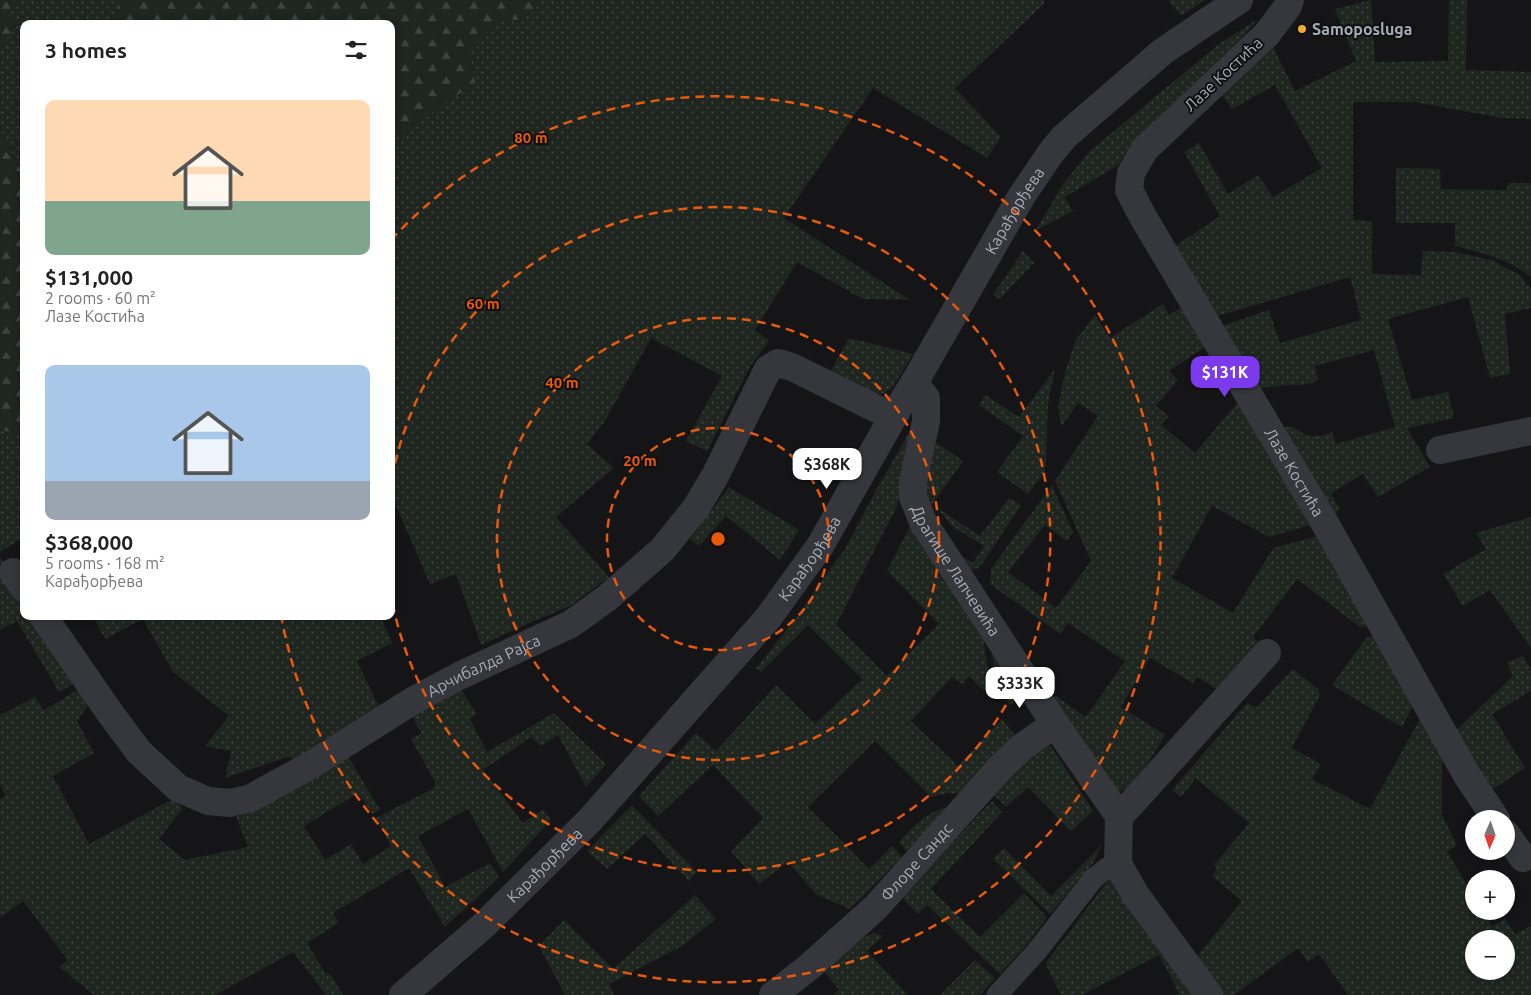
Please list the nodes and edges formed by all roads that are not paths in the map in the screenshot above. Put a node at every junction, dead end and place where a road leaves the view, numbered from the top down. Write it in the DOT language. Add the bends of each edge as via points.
graph roads {
  1 [pos="1239,0"];
  2 [pos="1290,0"];
  3 [pos="914,384"];
  4 [pos="893,416"];
  5 [pos="1531,431"];
  6 [pos="1440,450"];
  7 [pos="46,620"];
  8 [pos="1267,654"];
  9 [pos="1055,724"];
  10 [pos="1490,810"];
  11 [pos="1119,816"];
  12 [pos="1515,847"];
  13 [pos="1523,858"];
  14 [pos="1118,864"];
  15 [pos="403,995"];
  16 [pos="773,995"];
  17 [pos="997,995"];
  18 [pos="1209,995"];
  1 -- 3 [label="street, Карађорђева" via="1162,52 1054,148 1021,196"];
  2 -- 10 [label="street, Лазе Костића" via="1267,34 1144,148 1131,173 1129,190"];
  3 -- 4 [label="street, Карађорђева"];
  3 -- 9 [label="street, Драгише Лапчевића" via="926,398 926,421 913,481 913,497 923,522"];
  4 -- 7 [label="street, Арчибалда Рајса" via="778,363 768,369 696,508 662,550 607,598 571,624 414,700 311,765 251,798 230,803 208,801 178,788 140,752"];
  4 -- 15 [label="street, Карађорђева" via="820,546 768,618 590,820 484,925"];
  5 -- 6 [label="street"];
  8 -- 11 [label="street"];
  9 -- 11 [label="street, Драгише Лапчевића"];
  9 -- 16 [label="street, Флоре Сандс" via="1022,747 1000,768 876,907"];
  11 -- 14 [label="street"];
  12 -- 13 [label="street"];
  14 -- 17 [label="lane" via="1093,879 1037,951"];
  14 -- 18 [label="street" via="1135,894"];
}
